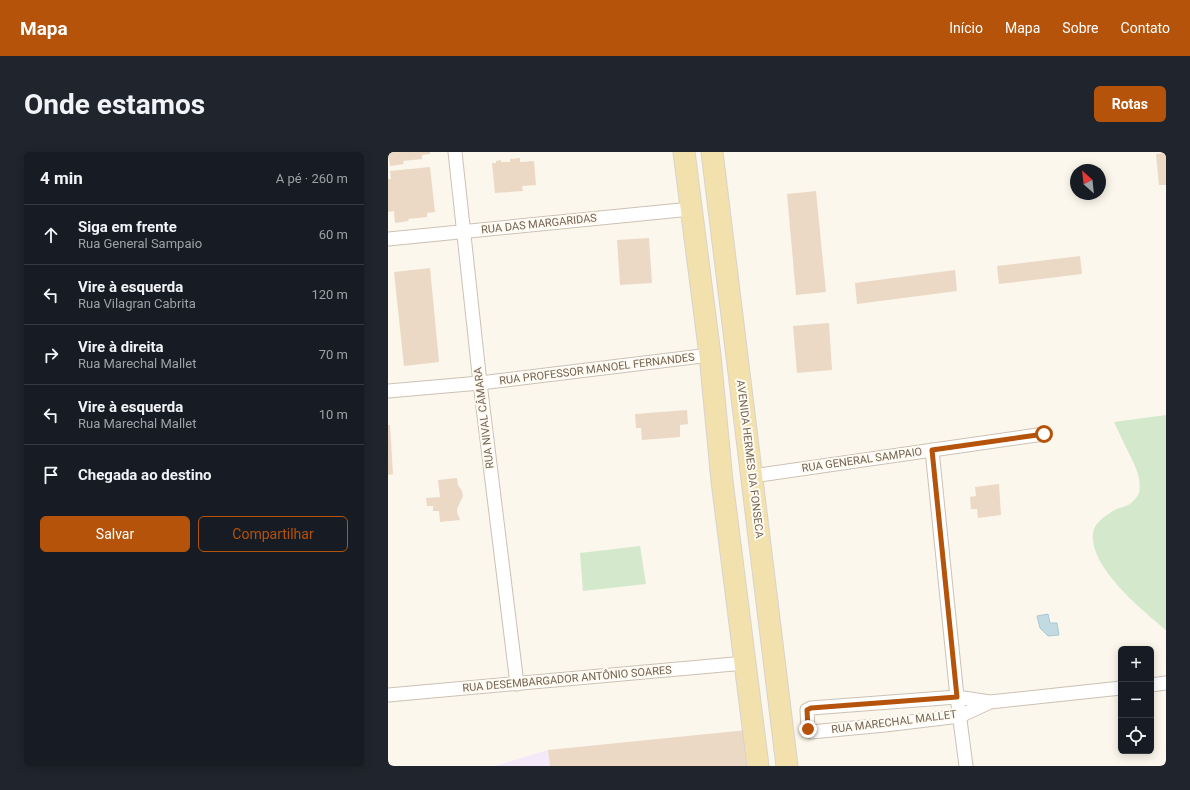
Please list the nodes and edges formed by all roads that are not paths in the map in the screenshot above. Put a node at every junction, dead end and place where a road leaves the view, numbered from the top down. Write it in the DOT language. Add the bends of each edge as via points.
graph roads {
  1 [pos="455,152"];
  2 [pos="684,152"];
  3 [pos="712,152"];
  4 [pos="691,209"];
  5 [pos="463,232"];
  6 [pos="388,239"];
  7 [pos="710,355"];
  8 [pos="480,383"];
  9 [pos="388,392"];
  10 [pos="1044,434"];
  11 [pos="932,450"];
  12 [pos="752,476"];
  13 [pos="745,663"];
  14 [pos="1166,683"];
  15 [pos="517,684"];
  16 [pos="1154,685"];
  17 [pos="1118,688"];
  18 [pos="388,695"];
  19 [pos="957,697"];
  20 [pos="990,702"];
  21 [pos="960,716"];
  22 [pos="758,766"];
  23 [pos="788,766"];
  24 [pos="966,766"];
  1 -- 5 [label="street, RUA NIVAL CÂMARA"];
  2 -- 4 [label="main road"];
  3 -- 12 [label="main road, AVENIDA HERMES DA FONSECA"];
  4 -- 5 [label="street, RUA DAS MARGARIDAS"];
  4 -- 7 [label="main road"];
  5 -- 6 [label="street, RUA DAS MARGARIDAS"];
  5 -- 8 [label="street, RUA NIVAL CÂMARA"];
  7 -- 8 [label="street, RUA PROFESSOR MANOEL FERNANDES"];
  7 -- 13 [label="main road" via="722,481"];
  8 -- 9 [label="street, RUA PROFESSOR MANOEL FERNANDES"];
  8 -- 15 [label="street, RUA NIVAL CÂMARA"];
  10 -- 11 [label="street, RUA GENERAL SAMPAIO"];
  11 -- 12 [label="street, RUA GENERAL SAMPAIO"];
  11 -- 19 [label="street"];
  12 -- 23 [label="main road, AVENIDA HERMES DA FONSECA"];
  13 -- 15 [label="street, RUA DESEMBARGADOR ANTÔNIO SOARES"];
  13 -- 22 [label="main road"];
  14 -- 16 [label="street"];
  15 -- 18 [label="street, RUA DESEMBARGADOR ANTÔNIO SOARES"];
  17 -- 20 [label="street, RUA MARECHAL MALLET"];
  19 -- 20 [label="street, RUA MARECHAL MALLET"];
  19 -- 21 [label="street"];
  19 -- 21 [label="street, RUA MARECHAL MALLET" via="811,708 807,710 808,729 810,732"];
  20 -- 21 [label="street, RUA MARECHAL MALLET"];
  21 -- 24 [label="street"];
}
